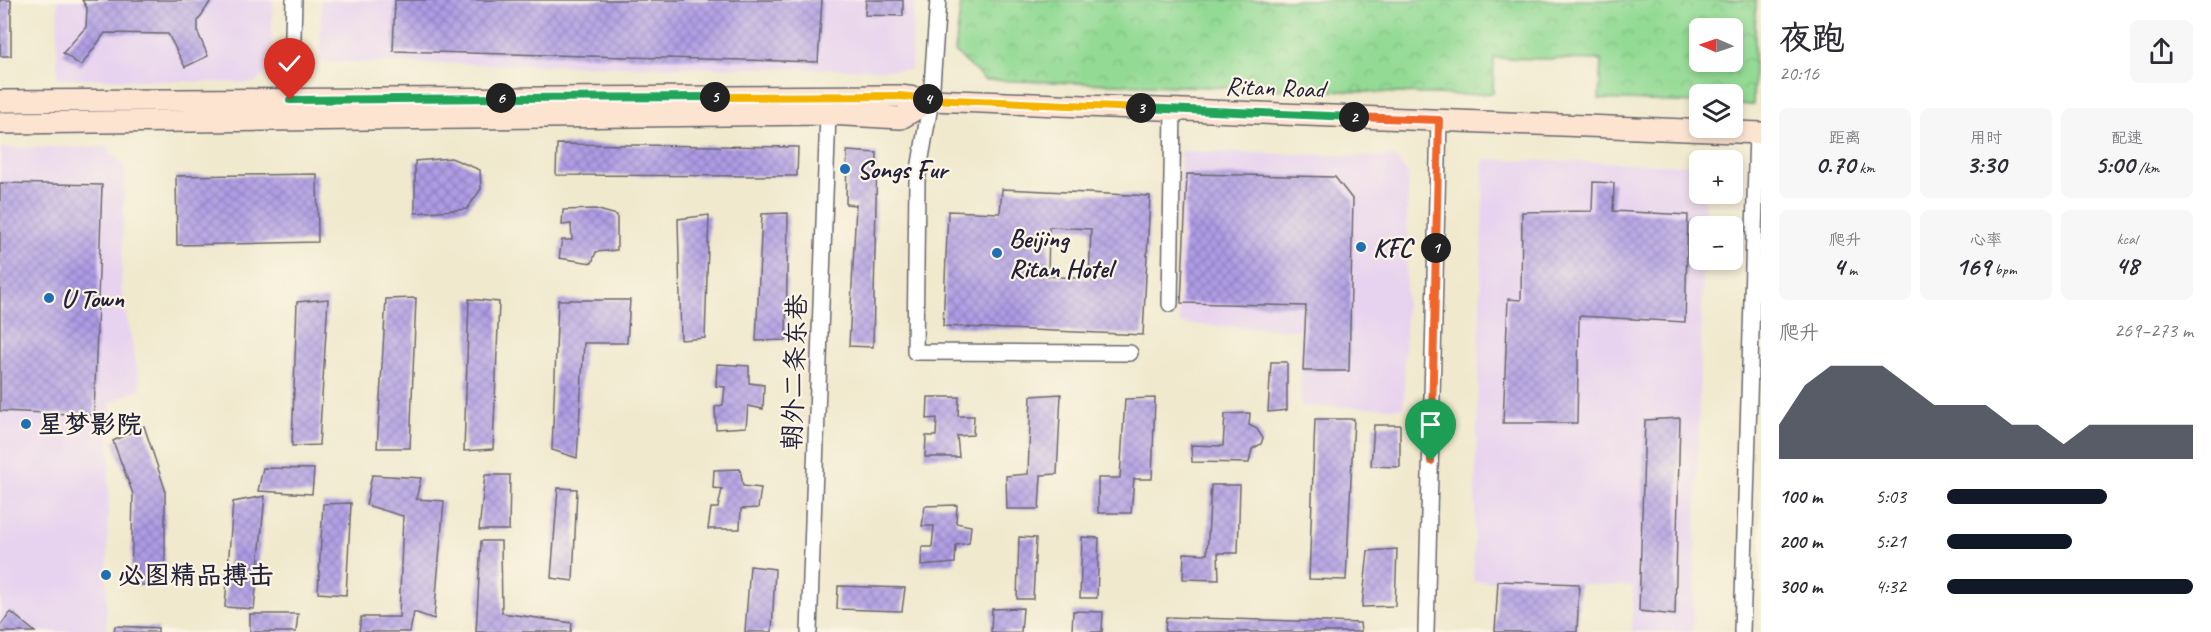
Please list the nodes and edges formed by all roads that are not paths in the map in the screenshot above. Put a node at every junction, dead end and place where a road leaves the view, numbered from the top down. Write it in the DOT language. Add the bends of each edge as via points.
graph roads {
  1 [pos="294,0"];
  2 [pos="938,0"];
  3 [pos="931,100"];
  4 [pos="0,101"];
  5 [pos="291,110"];
  6 [pos="1173,110"];
  7 [pos="828,114"];
  8 [pos="1439,120"];
  9 [pos="0,123"];
  10 [pos="1759,133"];
  11 [pos="1170,304"];
  12 [pos="1130,353"];
  13 [pos="809,632"];
  14 [pos="1426,632"];
  15 [pos="1742,632"];
  1 -- 5 [label="street"];
  2 -- 3 [label="street"];
  3 -- 5 [label="main road, Ritan Road" via="900,96"];
  3 -- 6 [label="main road, Ritan Road"];
  3 -- 7 [label="main road" via="901,118"];
  3 -- 12 [label="street" via="917,181 915,352"];
  4 -- 5 [label="main road"];
  5 -- 7 [label="main road"];
  5 -- 9 [label="main road"];
  6 -- 8 [label="main road, Ritan Road"];
  6 -- 11 [label="street"];
  7 -- 13 [label="street, 朝外二条东巷"];
  8 -- 10 [label="main road, Ritan Road"];
  8 -- 14 [label="street"];
  10 -- 15 [label="street"];
}
